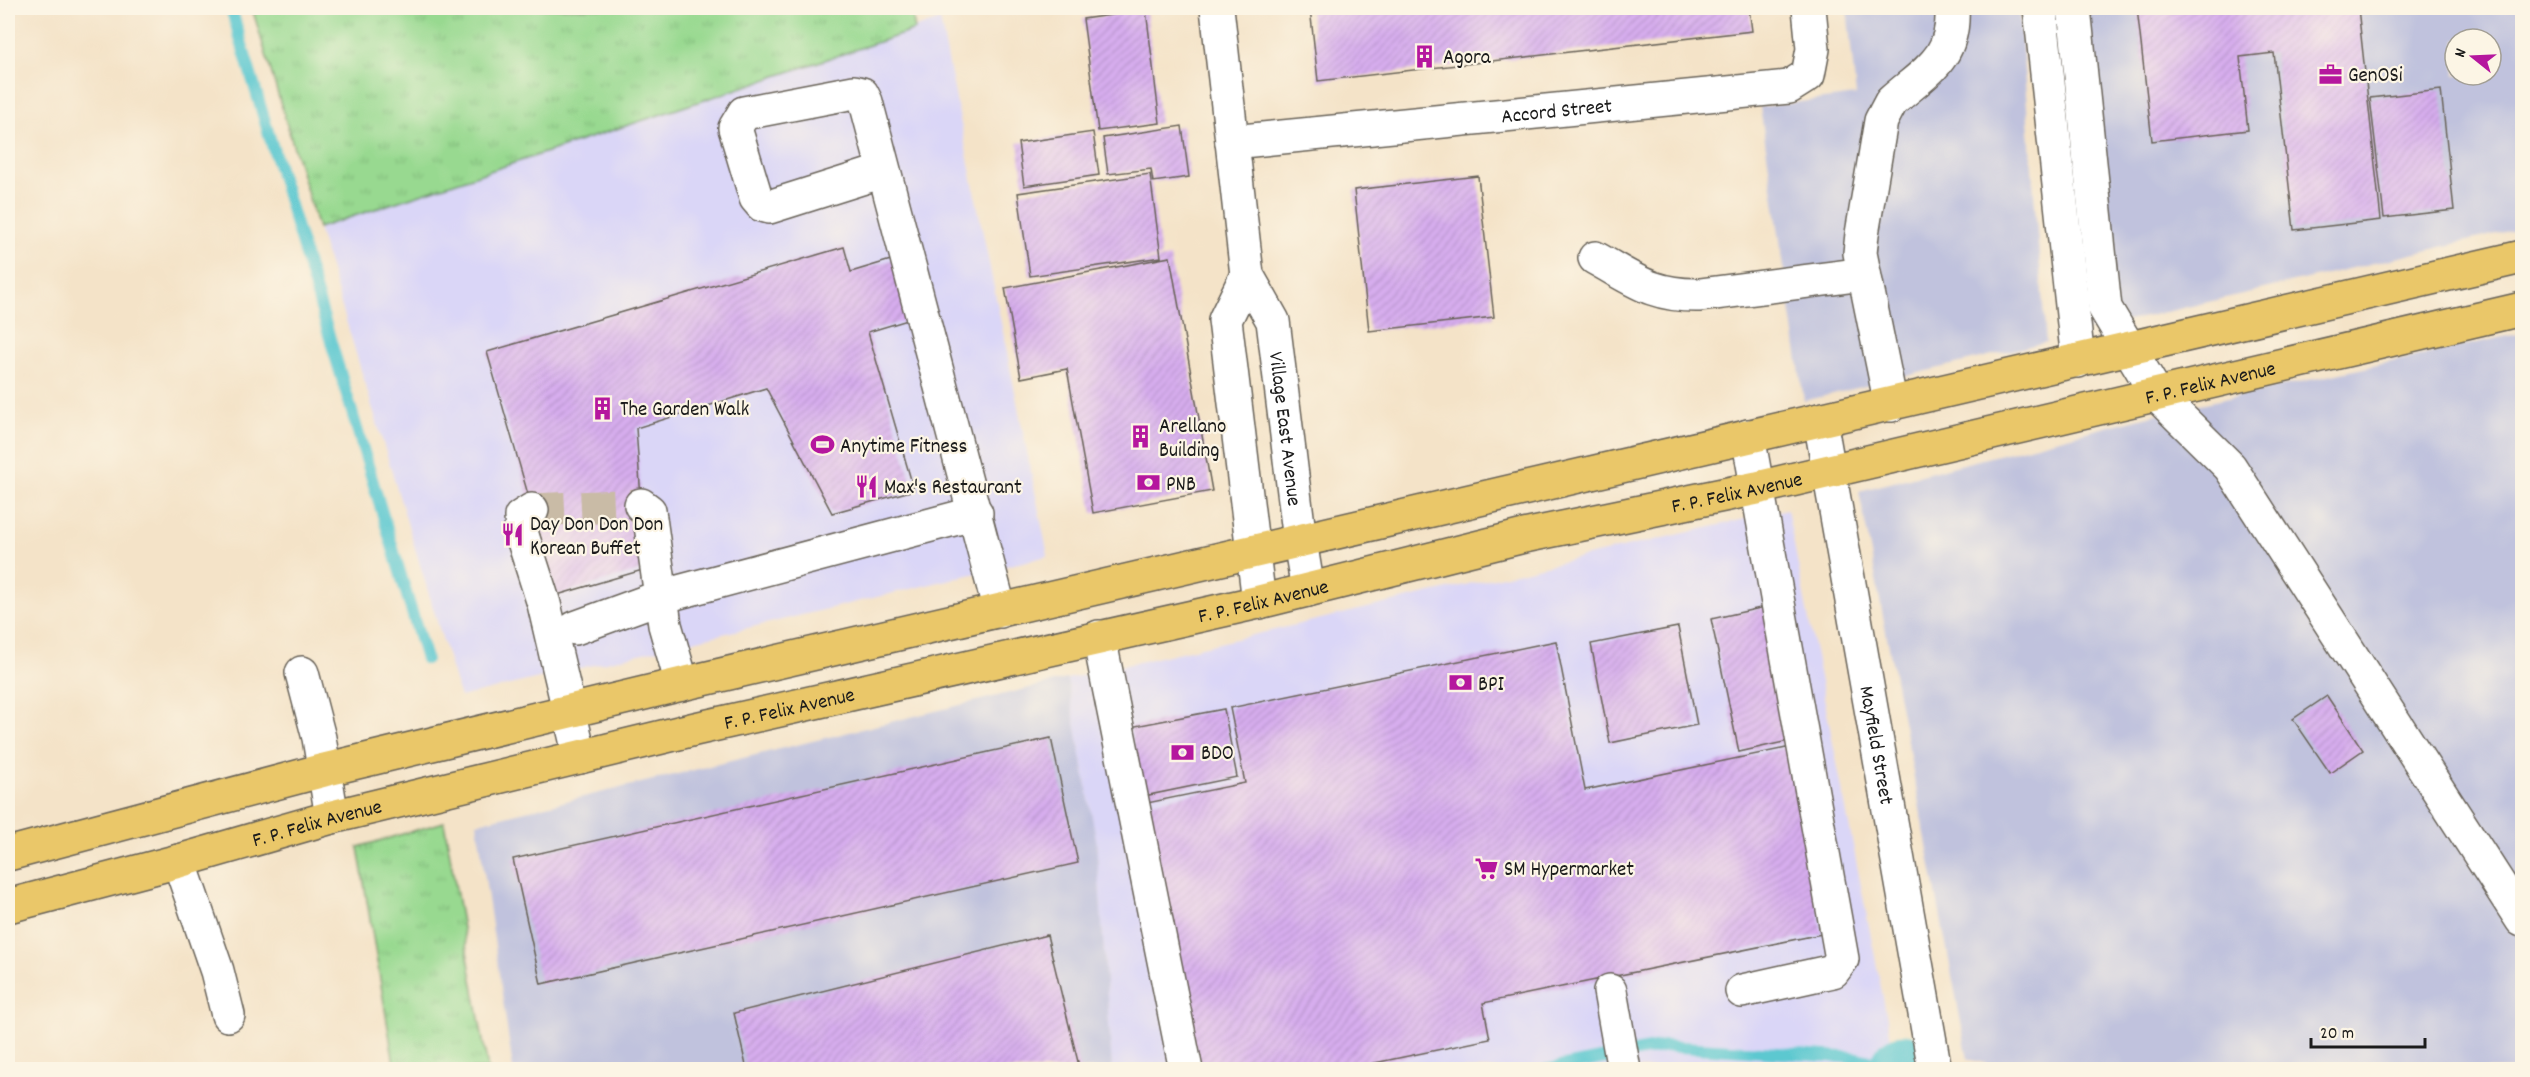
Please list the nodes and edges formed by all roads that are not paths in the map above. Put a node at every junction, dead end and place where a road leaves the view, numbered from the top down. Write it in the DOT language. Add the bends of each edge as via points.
graph roads {
  1 [pos="1217,8"];
  2 [pos="1809,8"];
  3 [pos="1952,8"];
  4 [pos="2040,8"];
  5 [pos="2074,8"];
  6 [pos="1232,142"];
  7 [pos="883,171"];
  8 [pos="2523,257"];
  9 [pos="1595,258"];
  10 [pos="1864,274"];
  11 [pos="1247,275"];
  12 [pos="2523,309"];
  13 [pos="2129,349"];
  14 [pos="2078,361"];
  15 [pos="2157,395"];
  16 [pos="1891,405"];
  17 [pos="1820,420"];
  18 [pos="1748,436"];
  19 [pos="1290,457"];
  20 [pos="1243,466"];
  21 [pos="1829,470"];
  22 [pos="1757,488"];
  23 [pos="641,505"];
  24 [pos="532,510"];
  25 [pos="976,513"];
  26 [pos="1300,541"];
  27 [pos="1254,552"];
  28 [pos="1308,590"];
  29 [pos="660,597"];
  30 [pos="1259,602"];
  31 [pos="1000,611"];
  32 [pos="575,628"];
  33 [pos="1099,637"];
  34 [pos="302,673"];
  35 [pos="682,684"];
  36 [pos="568,711"];
  37 [pos="580,757"];
  38 [pos="324,770"];
  39 [pos="332,817"];
  40 [pos="8,854"];
  41 [pos="179,861"];
  42 [pos="8,906"];
  43 [pos="2523,920"];
  44 [pos="1742,991"];
  45 [pos="1610,992"];
  46 [pos="228,1015"];
  47 [pos="1186,1070"];
  48 [pos="1624,1070"];
  49 [pos="1935,1070"];
  1 -- 6 [label="street, Village East Avenue"];
  2 -- 6 [label="street, Accord Street" via="1813,49 1808,75 1789,87"];
  3 -- 10 [label="street" via="1953,28 1945,53 1891,102 1881,121 1860,253"];
  4 -- 14 [label="street"];
  5 -- 13 [label="street" via="2105,308"];
  6 -- 11 [label="street, Village East Avenue"];
  7 -- 7 [label="street" via="862,94 854,92 744,112 735,128 756,198 762,205 770,207"];
  7 -- 25 [label="street"];
  8 -- 13 [label="main road"];
  9 -- 10 [label="street" via="1654,290 1675,296"];
  10 -- 16 [label="street"];
  11 -- 19 [label="street, Village East Avenue" via="1274,321"];
  11 -- 20 [label="street" via="1225,320"];
  12 -- 15 [label="main road, F. P. Felix Avenue"];
  13 -- 14 [label="main road"];
  13 -- 15 [label="street"];
  14 -- 16 [label="main road"];
  15 -- 21 [label="main road, F. P. Felix Avenue"];
  15 -- 43 [label="street" via="2230,467"];
  16 -- 17 [label="main road"];
  17 -- 18 [label="main road"];
  17 -- 21 [label="street, Mayfield Street"];
  18 -- 22 [label="street"];
  18 -- 26 [label="main road"];
  19 -- 20 [label="street"];
  19 -- 26 [label="street, Village East Avenue"];
  20 -- 27 [label="street"];
  21 -- 22 [label="main road, F. P. Felix Avenue"];
  21 -- 49 [label="street, Mayfield Street"];
  22 -- 28 [label="main road, F. P. Felix Avenue" via="1524,536"];
  22 -- 44 [label="street" via="1842,959 1833,971"];
  23 -- 29 [label="street" via="649,511"];
  24 -- 36 [label="street" via="521,517 522,535 544,604"];
  25 -- 29 [label="street"];
  25 -- 31 [label="street"];
  26 -- 27 [label="main road"];
  26 -- 28 [label="street, Village East Avenue"];
  27 -- 30 [label="street"];
  27 -- 31 [label="main road"];
  28 -- 30 [label="main road, F. P. Felix Avenue"];
  29 -- 32 [label="street"];
  29 -- 35 [label="street"];
  30 -- 33 [label="main road, F. P. Felix Avenue"];
  31 -- 35 [label="main road"];
  33 -- 37 [label="main road, F. P. Felix Avenue"];
  33 -- 47 [label="street"];
  34 -- 38 [label="street"];
  35 -- 36 [label="main road"];
  36 -- 37 [label="street"];
  36 -- 38 [label="main road"];
  37 -- 39 [label="main road, F. P. Felix Avenue"];
  38 -- 39 [label="street"];
  38 -- 40 [label="main road"];
  39 -- 41 [label="main road, F. P. Felix Avenue"];
  41 -- 42 [label="main road, F. P. Felix Avenue"];
  41 -- 46 [label="street"];
  45 -- 48 [label="street"];
}
